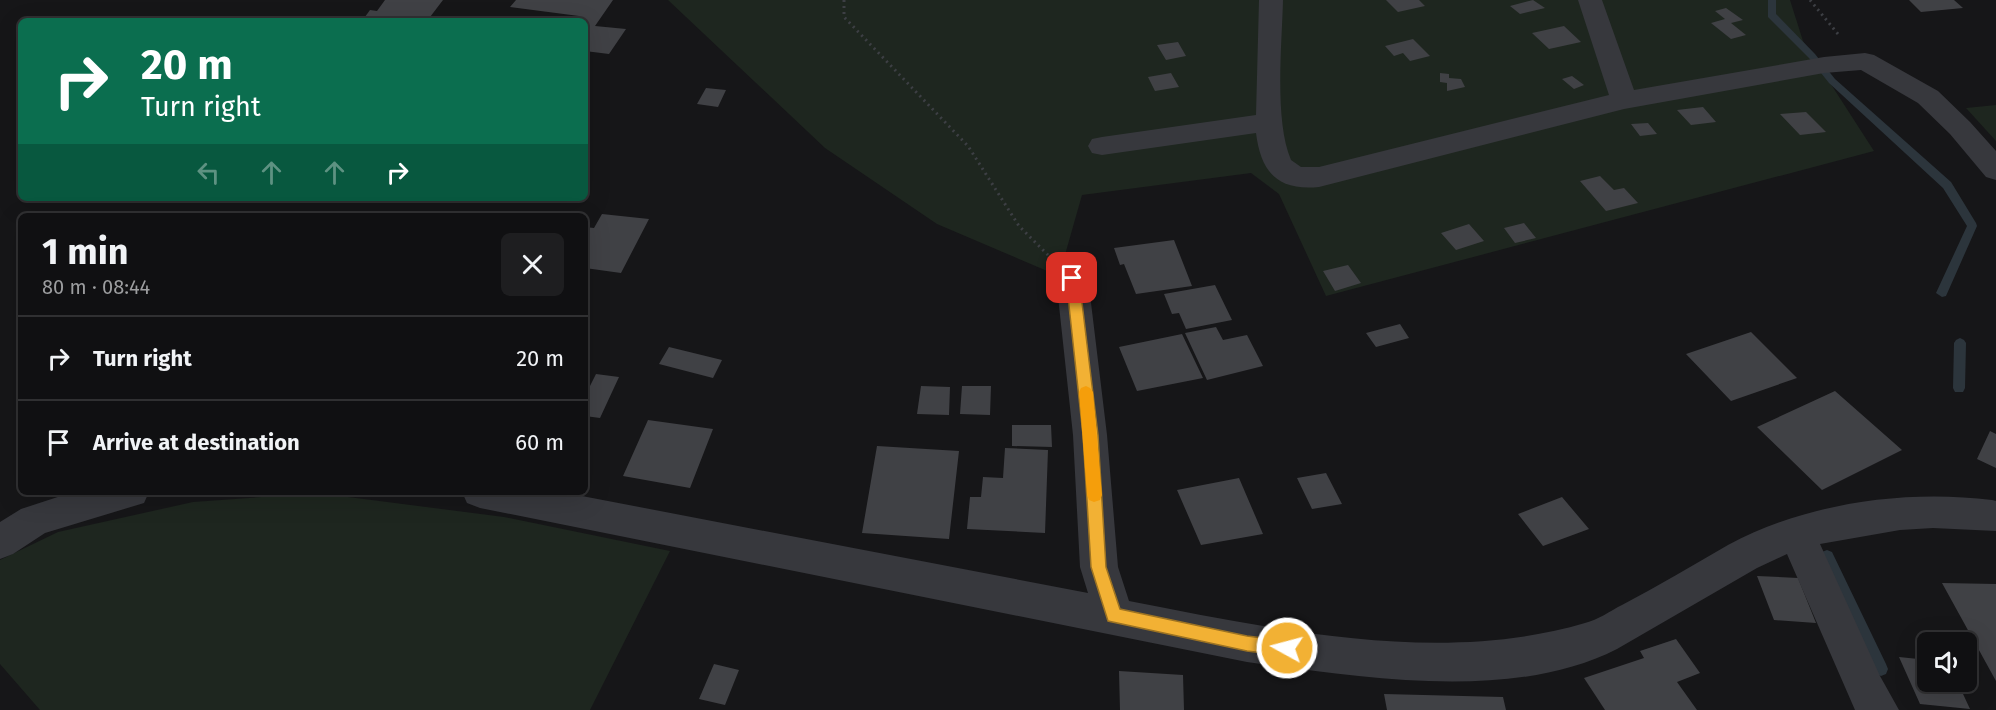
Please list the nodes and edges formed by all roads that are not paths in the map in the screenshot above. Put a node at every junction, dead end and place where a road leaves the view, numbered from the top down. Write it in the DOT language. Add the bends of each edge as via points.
graph roads {
  1 [pos="1271,0"];
  2 [pos="1590,0"];
  3 [pos="1624,100"];
  4 [pos="1269,122"];
  5 [pos="1102,146"];
  6 [pos="1996,170"];
  7 [pos="1072,278"];
  8 [pos="117,495"];
  9 [pos="495,495"];
  10 [pos="1995,517"];
  11 [pos="1797,535"];
  12 [pos="0,542"];
  13 [pos="1114,616"];
  14 [pos="1878,710"];
  1 -- 4 [label="street"];
  2 -- 3 [label="street"];
  3 -- 4 [label="street" via="1307,179 1292,176 1276,162"];
  3 -- 6 [label="street" via="1865,61 1928,97"];
  4 -- 5 [label="street"];
  7 -- 13 [label="street" via="1090,435 1099,567"];
  8 -- 12 [label="street" via="34,520"];
  9 -- 13 [label="street"];
  10 -- 11 [label="street" via="1966,511 1927,511 1857,520"];
  11 -- 13 [label="street" via="1747,555 1685,593 1595,639 1525,658 1464,662 1346,656 1247,643"];
  11 -- 14 [label="street"];
}
